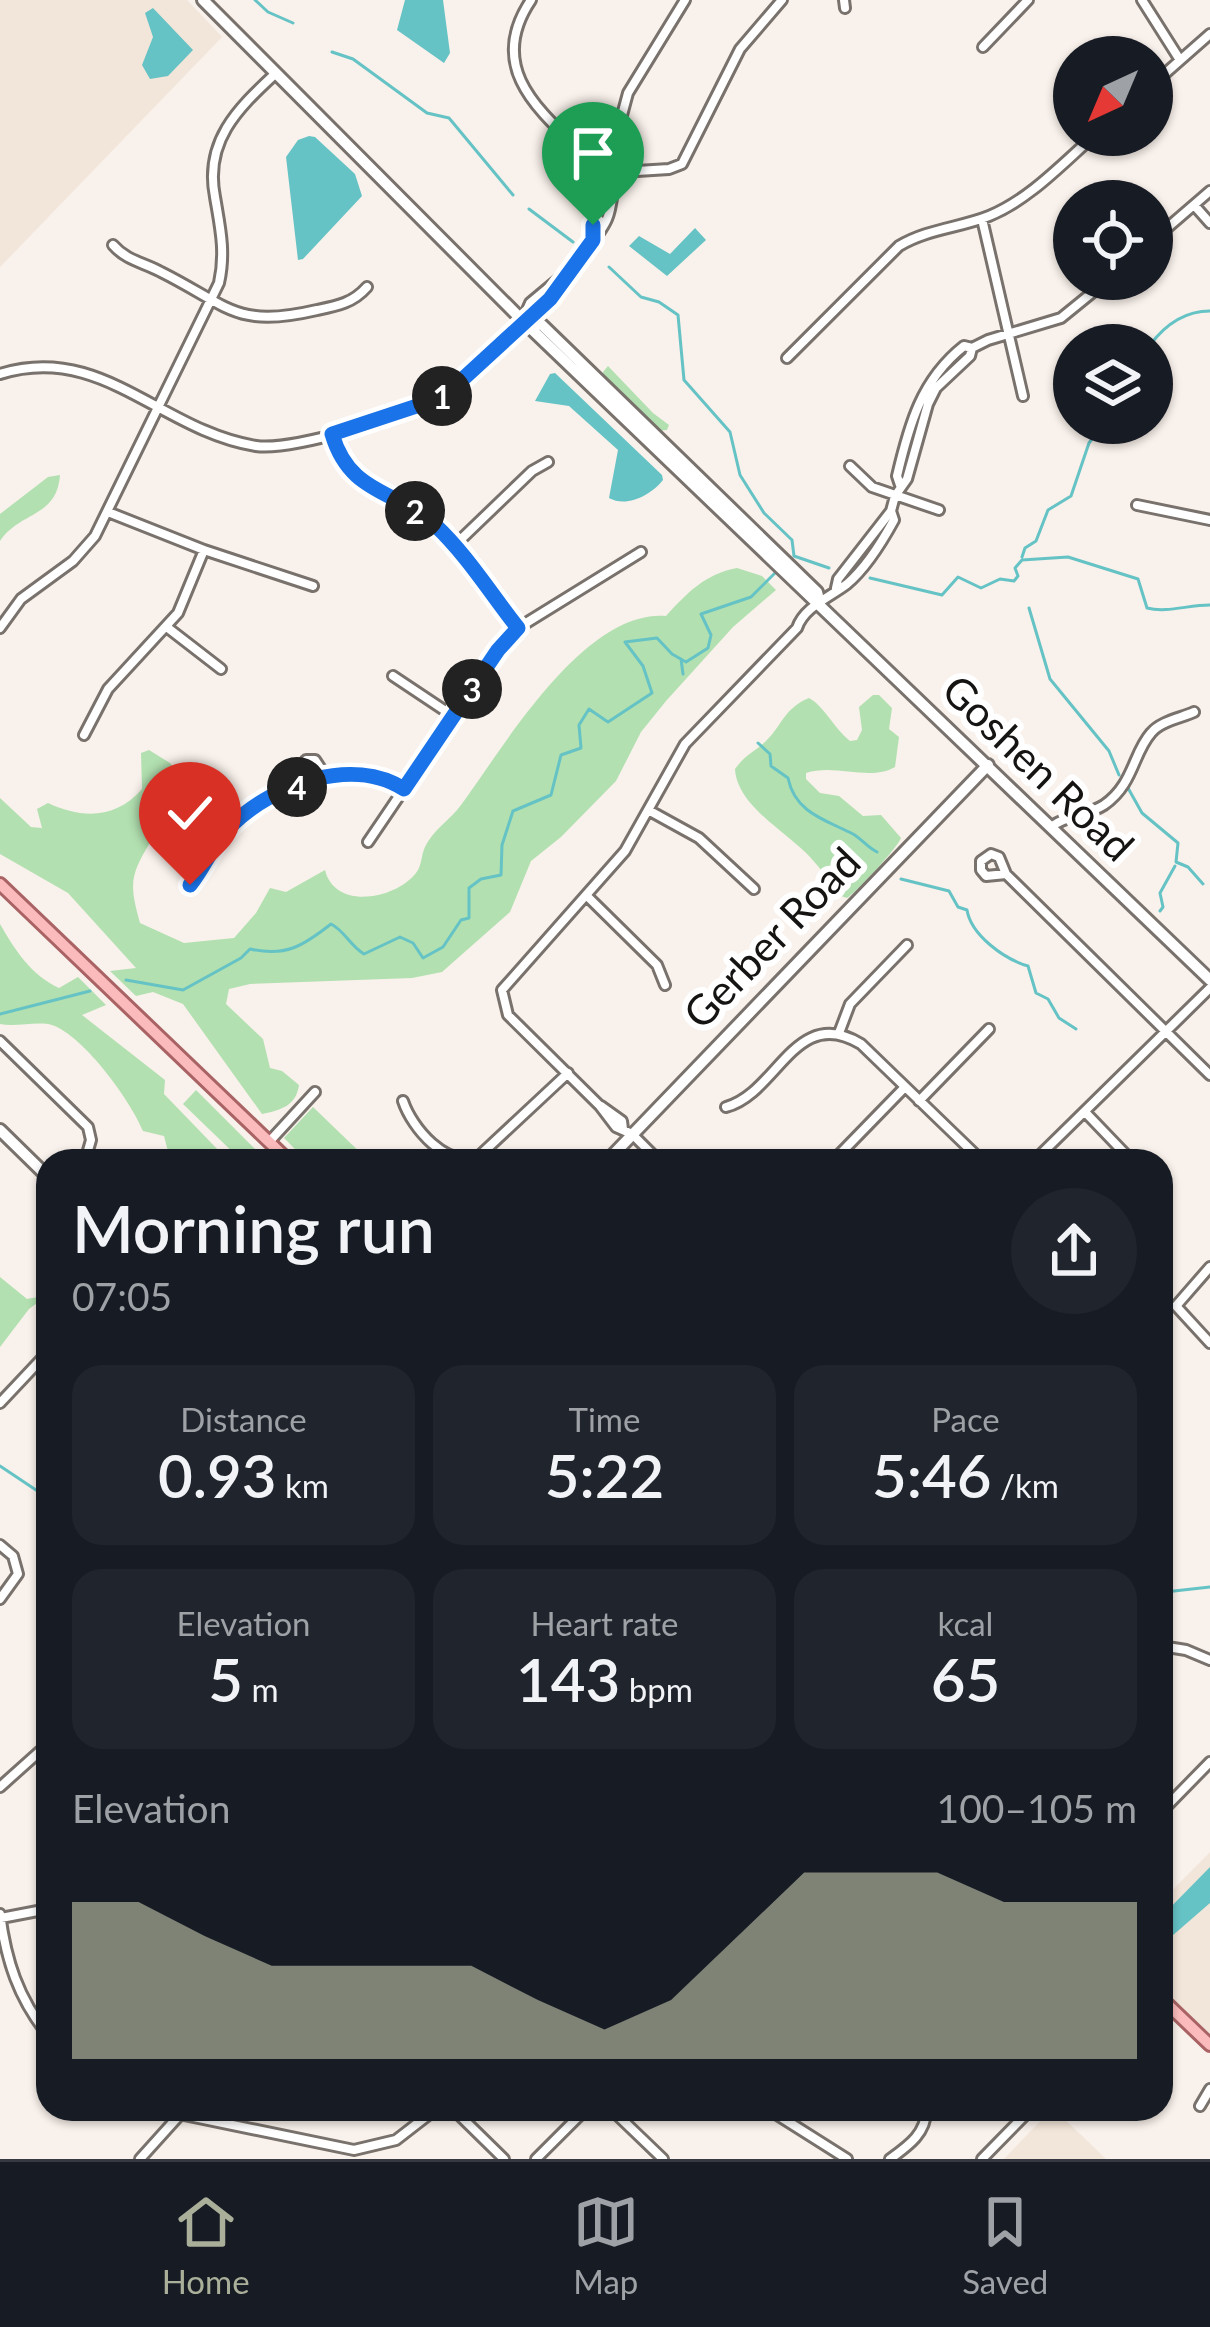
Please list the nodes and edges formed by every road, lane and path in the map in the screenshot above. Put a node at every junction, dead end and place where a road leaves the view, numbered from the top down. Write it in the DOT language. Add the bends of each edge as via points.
graph roads {
  1 [pos="203,0"];
  2 [pos="531,0"];
  3 [pos="685,0"];
  4 [pos="782,0"];
  5 [pos="1028,0"];
  6 [pos="1142,0"];
  7 [pos="1210,34"];
  8 [pos="983,47"];
  9 [pos="1180,60"];
  10 [pos="1173,66"];
  11 [pos="274,74"];
  12 [pos="610,156"];
  13 [pos="1071,156"];
  14 [pos="595,164"];
  15 [pos="621,172"];
  16 [pos="601,183"];
  17 [pos="614,183"];
  18 [pos="1210,191"];
  19 [pos="1194,205"];
  20 [pos="982,219"];
  21 [pos="1210,223"];
  22 [pos="1173,224"];
  23 [pos="593,240"];
  24 [pos="113,244"];
  25 [pos="367,287"];
  26 [pos="1083,300"];
  27 [pos="211,302"];
  28 [pos="523,321"];
  29 [pos="1007,333"];
  30 [pos="787,358"];
  31 [pos="0,374"];
  32 [pos="1023,396"];
  33 [pos="158,409"];
  34 [pos="332,434"];
  35 [pos="548,462"];
  36 [pos="850,466"];
  37 [pos="895,496"];
  38 [pos="1137,505"];
  39 [pos="939,510"];
  40 [pos="108,512"];
  41 [pos="1210,520"];
  42 [pos="454,546"];
  43 [pos="204,550"];
  44 [pos="641,552"];
  45 [pos="314,586"];
  46 [pos="817,606"];
  47 [pos="0,628"];
  48 [pos="168,628"];
  49 [pos="518,628"];
  50 [pos="221,669"];
  51 [pos="393,676"];
  52 [pos="1195,712"];
  53 [pos="453,716"];
  54 [pos="84,735"];
  55 [pos="988,764"];
  56 [pos="325,776"];
  57 [pos="302,785"];
  58 [pos="404,789"];
  59 [pos="650,811"];
  60 [pos="1051,827"];
  61 [pos="368,842"];
  62 [pos="1004,874"];
  63 [pos="0,884"];
  64 [pos="190,885"];
  65 [pos="754,890"];
  66 [pos="588,897"];
  67 [pos="907,945"];
  68 [pos="1210,984"];
  69 [pos="665,985"];
  70 [pos="989,1029"];
  71 [pos="839,1033"];
  72 [pos="1166,1033"];
  73 [pos="0,1041"];
  74 [pos="568,1073"];
  75 [pos="1210,1075"];
  76 [pos="904,1087"];
  77 [pos="316,1092"];
  78 [pos="403,1100"];
  79 [pos="919,1101"];
  80 [pos="726,1107"];
  81 [pos="1086,1113"];
  82 [pos="0,1130"];
  83 [pos="627,1132"];
  84 [pos="269,1142"];
  85 [pos="88,1149"];
  86 [pos="276,1149"];
  87 [pos="441,1149"];
  88 [pos="486,1149"];
  89 [pos="615,1149"];
  90 [pos="645,1149"];
  91 [pos="845,1149"];
  92 [pos="969,1149"];
  93 [pos="1047,1149"];
  94 [pos="1120,1149"];
  95 [pos="36,1165"];
  96 [pos="1210,1268"];
  97 [pos="1210,1343"];
  98 [pos="36,1364"];
  99 [pos="0,1402"];
  100 [pos="0,1545"];
  101 [pos="0,1599"];
  102 [pos="1173,1648"];
  103 [pos="1210,1660"];
  104 [pos="36,1755"];
  105 [pos="1210,1762"];
  106 [pos="0,1787"];
  107 [pos="1173,1800"];
  108 [pos="36,1911"];
  109 [pos="0,1916"];
  110 [pos="1173,2010"];
  111 [pos="36,2016"];
  112 [pos="1210,2045"];
  113 [pos="1210,2089"];
  114 [pos="1200,2107"];
  115 [pos="174,2121"];
  116 [pos="223,2121"];
  117 [pos="420,2121"];
  118 [pos="465,2121"];
  119 [pos="574,2121"];
  120 [pos="623,2121"];
  121 [pos="786,2121"];
  122 [pos="924,2121"];
  123 [pos="1019,2121"];
  124 [pos="140,2159"];
  125 [pos="504,2159"];
  126 [pos="536,2159"];
  127 [pos="663,2159"];
  128 [pos="847,2159"];
  129 [pos="890,2159"];
  130 [pos="982,2159"];
  1 -- 11 [label="street, Goshen Road"];
  2 -- 14 [label="street" via="515,38 521,86"];
  3 -- 12 [label="street" via="628,93"];
  4 -- 15 [label="street" via="740,49 682,164"];
  5 -- 8 [label="street"];
  6 -- 9 [label="street"];
  7 -- 9 [label="street"];
  9 -- 10 [label="street"];
  11 -- 27 [label="street" via="232,116 215,154 224,253"];
  11 -- 28 [label="street, Goshen Road"];
  12 -- 14 [label="street"];
  12 -- 15 [label="street"];
  13 -- 20 [label="street" via="1027,195"];
  14 -- 16 [label="street"];
  15 -- 17 [label="street"];
  16 -- 17 [label="street"];
  16 -- 23 [label="street"];
  17 -- 23 [label="street"];
  18 -- 19 [label="street"];
  19 -- 21 [label="street"];
  19 -- 22 [label="street"];
  20 -- 29 [label="street"];
  20 -- 30 [label="street" via="899,246"];
  23 -- 28 [label="street"];
  24 -- 27 [label="street"];
  25 -- 27 [label="street" via="344,304 279,319"];
  26 -- 29 [label="street" via="1060,318"];
  27 -- 33 [label="street"];
  28 -- 34 [label="street" via="443,395"];
  28 -- 46 [label="street, Goshen Road" via="542,326 817,592"];
  29 -- 32 [label="street"];
  29 -- 37 [label="street" via="972,348 936,388"];
  31 -- 33 [label="street" via="42,365 83,370"];
  33 -- 34 [label="street" via="255,446"];
  33 -- 40 [label="street"];
  34 -- 42 [label="street" via="359,479 425,517"];
  35 -- 42 [label="street"];
  36 -- 37 [label="street" via="872,488"];
  37 -- 39 [label="street"];
  37 -- 46 [label="street" via="882,542"];
  38 -- 41 [label="street"];
  40 -- 43 [label="street"];
  40 -- 47 [label="street" via="81,554 21,599"];
  42 -- 49 [label="street"];
  43 -- 45 [label="street"];
  43 -- 48 [label="street"];
  44 -- 49 [label="street"];
  46 -- 55 [label="street, Goshen Road"];
  46 -- 59 [label="street" via="685,744"];
  48 -- 50 [label="street"];
  48 -- 54 [label="street" via="108,688"];
  49 -- 53 [label="street"];
  51 -- 53 [label="street"];
  52 -- 60 [label="street" via="1151,732 1109,801"];
  53 -- 58 [label="street"];
  55 -- 60 [label="street, Goshen Road"];
  55 -- 83 [label="street, Gerber Road"];
  56 -- 57 [label="street"];
  56 -- 57 [label="street" via="306,760 298,770"];
  56 -- 58 [label="street" via="361,772"];
  57 -- 64 [label="street" via="233,823"];
  58 -- 61 [label="street"];
  59 -- 65 [label="street" via="699,838"];
  59 -- 66 [label="street"];
  60 -- 68 [label="street, Goshen Road"];
  62 -- 72 [label="street"];
  63 -- 84 [label="main road"];
  66 -- 69 [label="street" via="657,965"];
  66 -- 74 [label="street" via="502,990 508,1015"];
  67 -- 71 [label="street" via="850,1004"];
  68 -- 72 [label="street"];
  70 -- 79 [label="street"];
  71 -- 76 [label="street" via="861,1043"];
  71 -- 80 [label="street" via="815,1035 742,1103"];
  72 -- 75 [label="street"];
  72 -- 81 [label="street"];
  73 -- 85 [label="street" via="88,1127"];
  74 -- 83 [label="street"];
  74 -- 88 [label="street"];
  76 -- 79 [label="street"];
  76 -- 91 [label="street"];
  77 -- 84 [label="street"];
  78 -- 87 [label="street" via="409,1118"];
  79 -- 92 [label="street"];
  81 -- 93 [label="street"];
  81 -- 94 [label="street"];
  82 -- 95 [label="street"];
  83 -- 89 [label="street, Gerber Road"];
  83 -- 90 [label="street"];
  84 -- 86 [label="main road"];
  96 -- 97 [label="street" via="1177,1306"];
  98 -- 99 [label="street"];
  100 -- 101 [label="street" via="18,1574"];
  102 -- 103 [label="street"];
  104 -- 106 [label="street"];
  105 -- 107 [label="street"];
  108 -- 109 [label="street"];
  109 -- 111 [label="street" via="15,1983"];
  110 -- 112 [label="main road"];
  113 -- 114 [label="street"];
  115 -- 124 [label="street"];
  116 -- 117 [label="street" via="354,2150 395,2140"];
  118 -- 125 [label="street"];
  119 -- 126 [label="street"];
  120 -- 127 [label="street"];
  121 -- 128 [label="street"];
  122 -- 129 [label="street"];
  123 -- 130 [label="street"];
}
